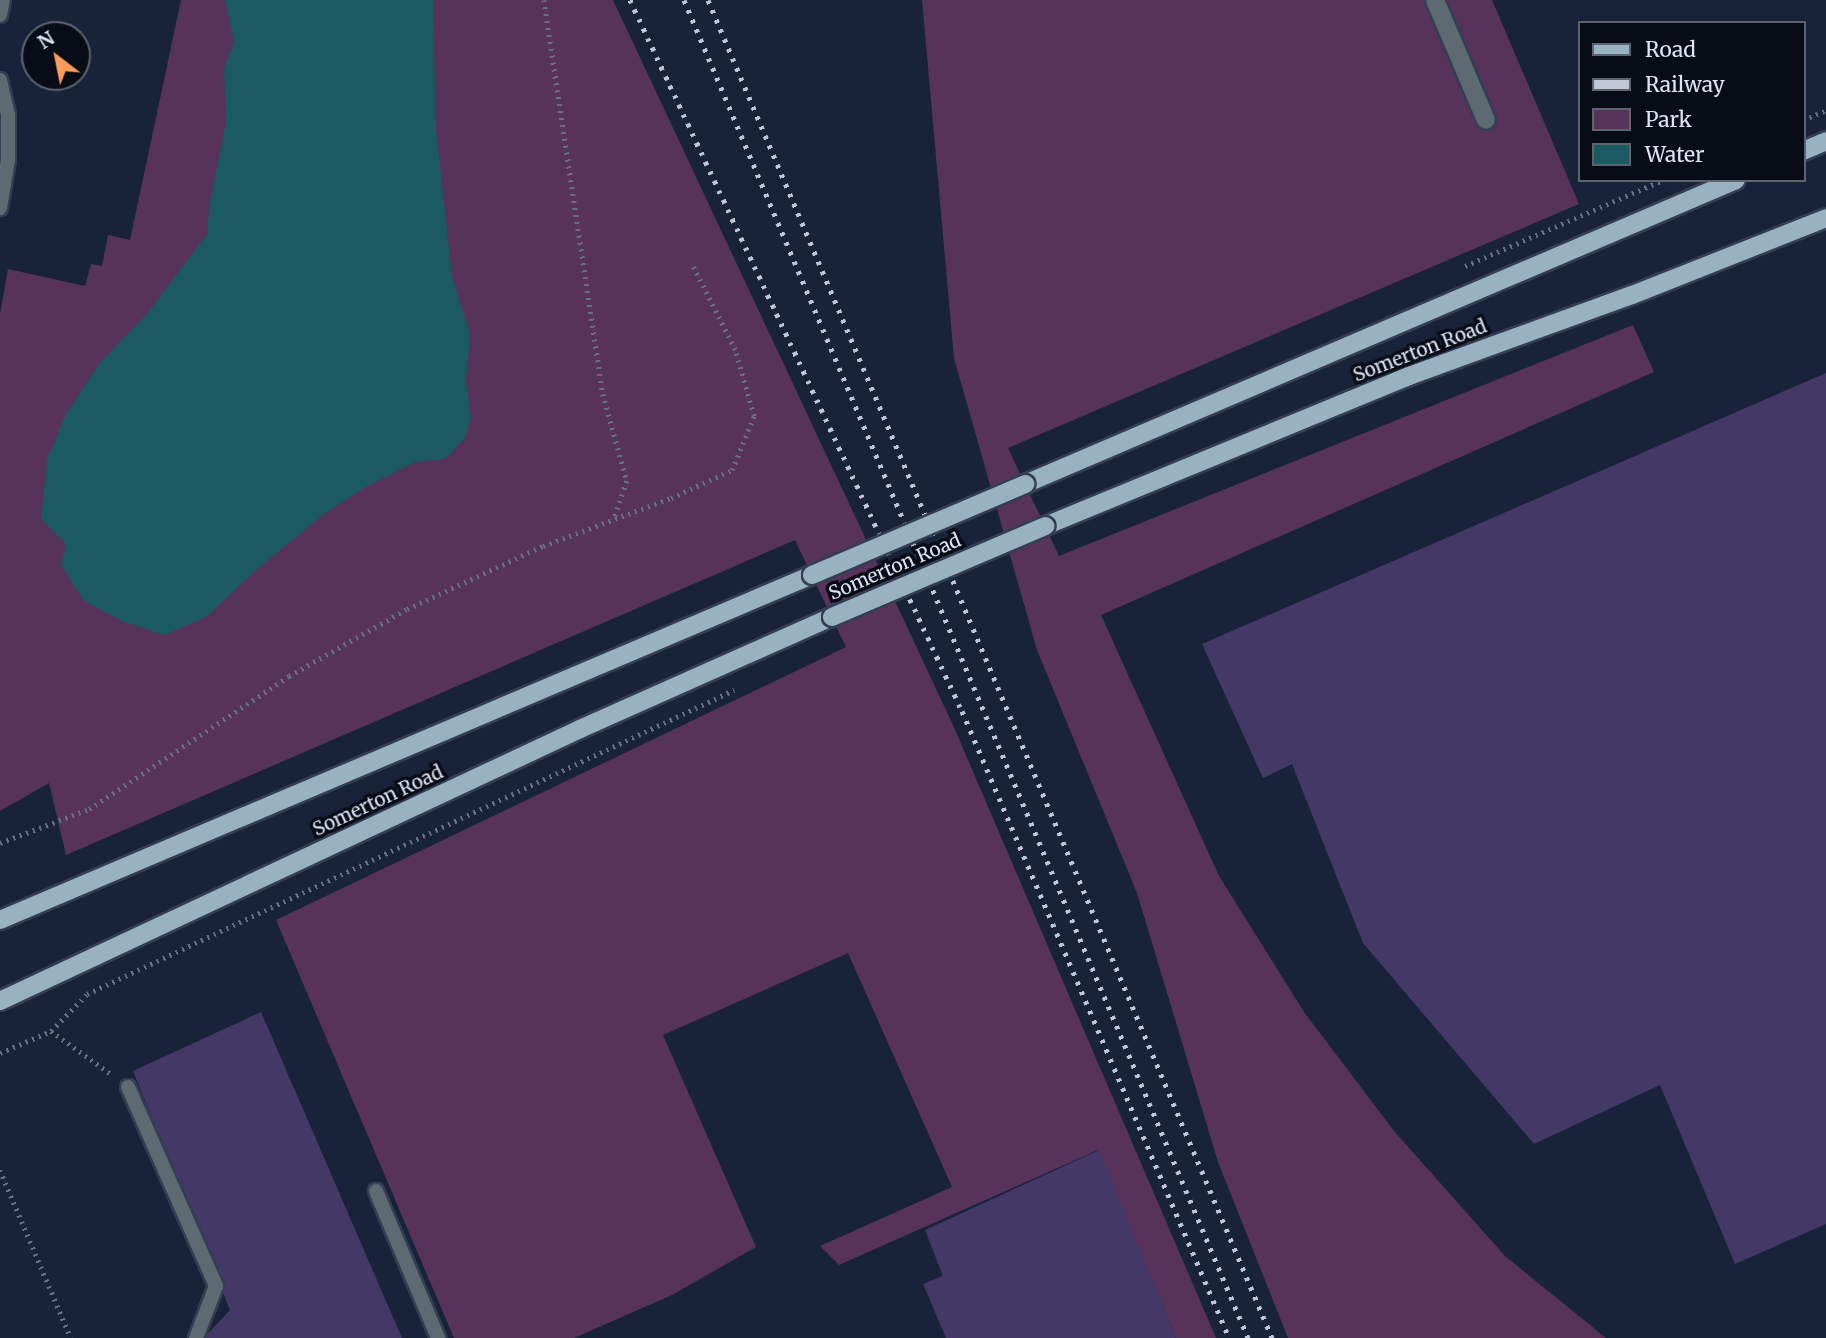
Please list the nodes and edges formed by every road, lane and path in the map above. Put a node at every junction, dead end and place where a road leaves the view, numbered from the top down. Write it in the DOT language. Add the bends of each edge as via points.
graph roads {
  1 [pos="3,0"];
  2 [pos="544,0"];
  3 [pos="1435,0"];
  4 [pos="0,15"];
  5 [pos="0,80"];
  6 [pos="1826,110"];
  7 [pos="1805,119"];
  8 [pos="1486,120"];
  9 [pos="1826,141"];
  10 [pos="1805,150"];
  11 [pos="1731,182"];
  12 [pos="0,208"];
  13 [pos="1826,218"];
  14 [pos="692,264"];
  15 [pos="614,520"];
  16 [pos="741,687"];
  17 [pos="0,843"];
  18 [pos="0,920"];
  19 [pos="0,1001"];
  20 [pos="51,1031"];
  21 [pos="0,1053"];
  22 [pos="128,1087"];
  23 [pos="0,1170"];
  24 [pos="376,1191"];
  25 [pos="71,1338"];
  26 [pos="196,1338"];
  27 [pos="438,1338"];
  1 -- 4 [label="lane"];
  2 -- 15 [label="path" via="603,394 627,481"];
  3 -- 8 [label="street"];
  5 -- 12 [label="lane" via="8,115 8,160"];
  6 -- 7 [label="path"];
  9 -- 10 [label="main road"];
  11 -- 18 [label="main road, Somerton Road, bridge"];
  13 -- 19 [label="main road, Somerton Road, bridge" via="1409,376 832,617"];
  14 -- 15 [label="path" via="735,351 754,416 732,470"];
  15 -- 17 [label="path" via="542,546 407,609 289,676 89,808"];
  16 -- 20 [label="path" via="87,994"];
  20 -- 21 [label="path"];
  20 -- 22 [label="path"];
  22 -- 26 [label="lane" via="216,1286"];
  23 -- 25 [label="path"];
  24 -- 27 [label="lane"];
}
